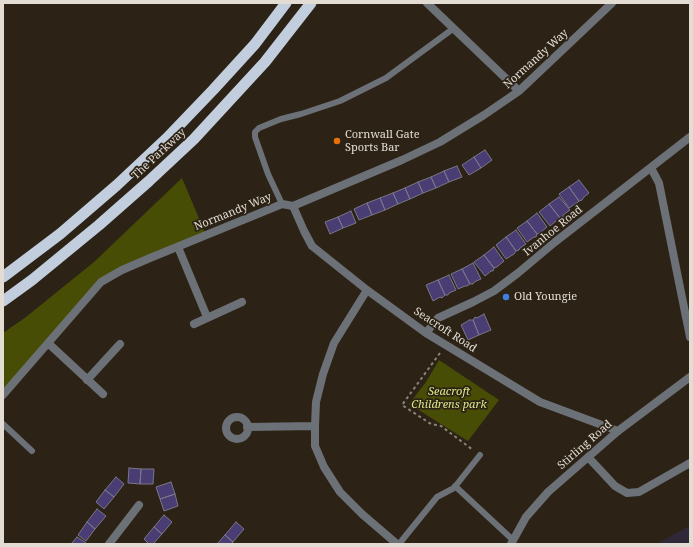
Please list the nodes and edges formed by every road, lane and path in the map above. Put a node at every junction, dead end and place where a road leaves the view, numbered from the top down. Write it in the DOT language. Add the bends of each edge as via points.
graph roads {
  1 [pos="286,3"];
  2 [pos="311,3"];
  3 [pos="427,3"];
  4 [pos="612,3"];
  5 [pos="436,6"];
  6 [pos="454,28"];
  7 [pos="519,91"];
  8 [pos="690,137"];
  9 [pos="651,168"];
  10 [pos="282,204"];
  11 [pos="293,206"];
  12 [pos="178,247"];
  13 [pos="3,277"];
  14 [pos="366,290"];
  15 [pos="3,301"];
  16 [pos="242,302"];
  17 [pos="207,318"];
  18 [pos="194,324"];
  19 [pos="426,333"];
  20 [pos="690,337"];
  21 [pos="48,343"];
  22 [pos="120,344"];
  23 [pos="446,345"];
  24 [pos="690,377"];
  25 [pos="87,380"];
  26 [pos="103,394"];
  27 [pos="3,395"];
  28 [pos="3,424"];
  29 [pos="314,426"];
  30 [pos="248,427"];
  31 [pos="618,430"];
  32 [pos="32,451"];
  33 [pos="480,455"];
  34 [pos="588,457"];
  35 [pos="690,463"];
  36 [pos="455,486"];
  37 [pos="139,505"];
  38 [pos="512,542"];
  39 [pos="109,544"];
  40 [pos="398,544"];
  1 -- 13 [label="highway, The Parkway" via="255,44 167,138 60,234"];
  2 -- 15 [label="highway, The Parkway" via="265,62 194,139 99,226"];
  3 -- 5 [label="street"];
  4 -- 7 [label="street, Normandy Way"];
  5 -- 6 [label="street"];
  6 -- 7 [label="street"];
  6 -- 10 [label="lane" via="386,78 340,101 281,119 255,132 268,174"];
  7 -- 11 [label="street, Normandy Way" via="440,142"];
  8 -- 9 [label="street, Ivanhoe Road"];
  9 -- 19 [label="street, Ivanhoe Road" via="506,282 473,302 438,318"];
  9 -- 20 [label="street" via="659,183"];
  10 -- 11 [label="street, Normandy Way"];
  10 -- 12 [label="street, Normandy Way"];
  11 -- 14 [label="street, Seacroft Road" via="312,246"];
  12 -- 17 [label="street"];
  12 -- 21 [label="street, Normandy Way" via="122,270 101,282"];
  14 -- 19 [label="street, Seacroft Road"];
  14 -- 29 [label="street" via="334,343 316,402"];
  16 -- 17 [label="street"];
  17 -- 18 [label="street"];
  19 -- 23 [label="street, Seacroft Road"];
  21 -- 25 [label="street"];
  21 -- 27 [label="street, Normandy Way"];
  22 -- 25 [label="street"];
  23 -- 31 [label="street, Seacroft Road" via="540,402"];
  23 -- 33 [label="path" via="402,404 431,424 441,426"];
  24 -- 31 [label="street, Stirling Road"];
  25 -- 26 [label="street"];
  28 -- 32 [label="lane"];
  29 -- 30 [label="street"];
  29 -- 40 [label="street" via="315,446 324,468 340,492"];
  31 -- 34 [label="street, Stirling Road"];
  33 -- 36 [label="lane"];
  34 -- 35 [label="street" via="615,486 627,493 639,492"];
  34 -- 38 [label="street, Stirling Road" via="548,492 526,517"];
  36 -- 38 [label="lane"];
  36 -- 40 [label="lane" via="437,497"];
  37 -- 39 [label="street"];
}
